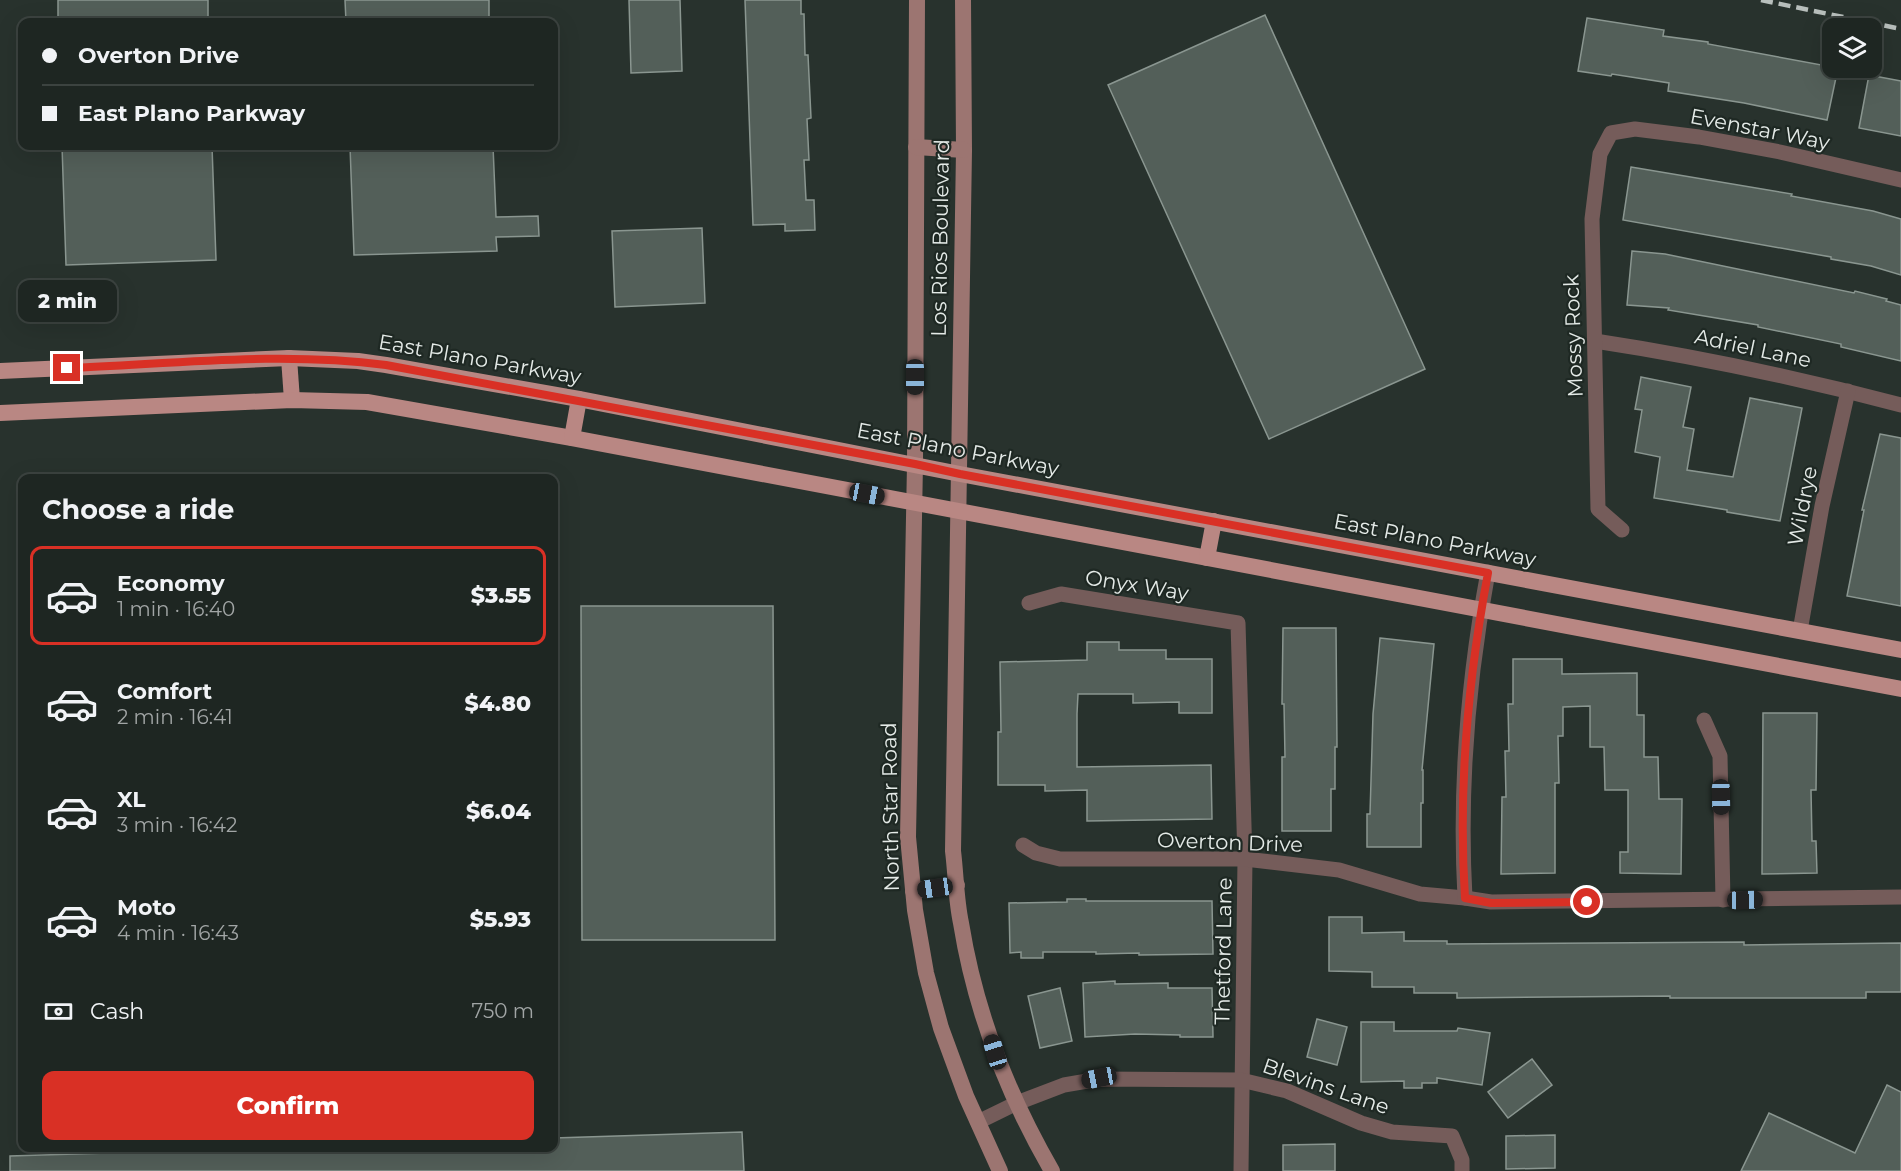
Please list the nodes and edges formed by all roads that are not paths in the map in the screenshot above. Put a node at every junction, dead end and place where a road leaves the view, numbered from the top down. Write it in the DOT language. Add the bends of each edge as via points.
graph roads {
  1 [pos="917,0"];
  2 [pos="963,0"];
  3 [pos="1611,133"];
  4 [pos="916,147"];
  5 [pos="964,150"];
  6 [pos="1901,180"];
  7 [pos="1595,341"];
  8 [pos="289,358"];
  9 [pos="0,371"];
  10 [pos="1848,391"];
  11 [pos="579,399"];
  12 [pos="292,400"];
  13 [pos="1901,405"];
  14 [pos="0,413"];
  15 [pos="572,438"];
  16 [pos="915,464"];
  17 [pos="960,474"];
  18 [pos="914,503"];
  19 [pos="958,512"];
  20 [pos="1214,521"];
  21 [pos="1622,530"];
  22 [pos="1207,558"];
  23 [pos="1488,573"];
  24 [pos="1029,603"];
  25 [pos="1481,609"];
  26 [pos="1238,623"];
  27 [pos="1800,631"];
  28 [pos="1901,650"];
  29 [pos="1901,689"];
  30 [pos="1704,720"];
  31 [pos="1023,844"];
  32 [pos="1245,859"];
  33 [pos="957,885"];
  34 [pos="914,891"];
  35 [pos="1901,897"];
  36 [pos="1465,898"];
  37 [pos="1723,900"];
  38 [pos="1241,1080"];
  39 [pos="1017,1103"];
  40 [pos="978,1122"];
  41 [pos="1000,1171"];
  42 [pos="1052,1171"];
  43 [pos="1241,1171"];
  44 [pos="1461,1171"];
  1 -- 4 [label="main road, Los Rios Boulevard"];
  2 -- 5 [label="main road, Los Rios Boulevard"];
  3 -- 6 [label="street, Evenstar Way" via="1635,129 1699,137"];
  3 -- 7 [label="street, Mossy Rock" via="1600,154 1592,219"];
  4 -- 5 [label="main road"];
  4 -- 16 [label="main road, Los Rios Boulevard"];
  5 -- 17 [label="main road, Los Rios Boulevard"];
  7 -- 10 [label="street, Adriel Lane" via="1687,355"];
  7 -- 21 [label="street, Mossy Rock" via="1598,509"];
  8 -- 9 [label="main road, East Plano Parkway"];
  8 -- 11 [label="main road, East Plano Parkway" via="358,361"];
  8 -- 12 [label="main road"];
  10 -- 13 [label="street, Adriel Lane"];
  10 -- 27 [label="street, Wildrye"];
  11 -- 15 [label="main road"];
  11 -- 16 [label="main road, East Plano Parkway"];
  12 -- 14 [label="main road"];
  12 -- 15 [label="main road" via="367,402"];
  15 -- 18 [label="main road"];
  16 -- 17 [label="main road, East Plano Parkway"];
  16 -- 18 [label="main road, North Star Road"];
  17 -- 19 [label="main road, Los Rios Boulevard"];
  17 -- 20 [label="main road, East Plano Parkway"];
  18 -- 19 [label="main road"];
  18 -- 34 [label="main road, North Star Road" via="909,837"];
  19 -- 22 [label="main road"];
  19 -- 33 [label="main road" via="953,851"];
  20 -- 22 [label="main road"];
  20 -- 23 [label="main road, East Plano Parkway"];
  22 -- 25 [label="main road"];
  23 -- 25 [label="street"];
  23 -- 27 [label="main road, East Plano Parkway"];
  24 -- 26 [label="street, Onyx Way" via="1061,594"];
  25 -- 29 [label="main road"];
  25 -- 36 [label="street" via="1467,738 1462,841"];
  26 -- 32 [label="street, Thetford Lane"];
  27 -- 28 [label="main road, East Plano Parkway"];
  30 -- 37 [label="street" via="1720,756"];
  31 -- 32 [label="street, Overton Drive" via="1060,859"];
  32 -- 36 [label="street, Overton Drive" via="1339,870 1420,894"];
  32 -- 38 [label="street, Thetford Lane"];
  33 -- 34 [label="main road"];
  33 -- 39 [label="main road" via="960,922 974,987"];
  34 -- 40 [label="main road, North Star Road" via="926,973 941,1028"];
  35 -- 37 [label="street, Overton Drive"];
  36 -- 37 [label="street, Overton Drive" via="1491,903"];
  38 -- 39 [label="street, Blevins Lane" via="1099,1078 1064,1085"];
  38 -- 43 [label="street, Thetford Lane"];
  38 -- 44 [label="street, Blevins Lane" via="1287,1090 1361,1124 1392,1132 1452,1136 1462,1160"];
  39 -- 40 [label="street, Blevins Lane"];
  39 -- 42 [label="main road"];
  40 -- 41 [label="main road, North Star Road"];
}
